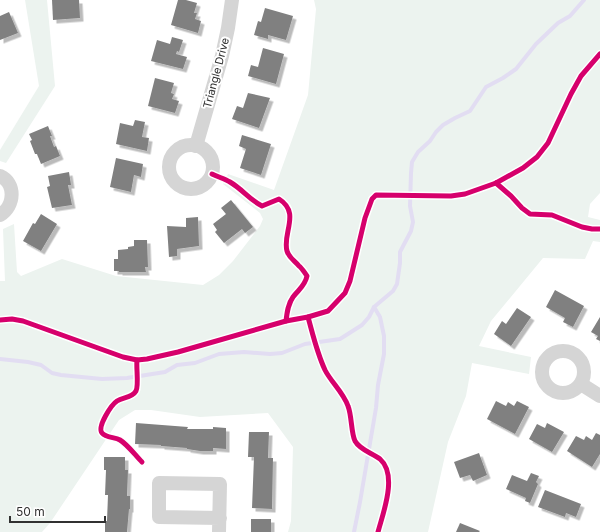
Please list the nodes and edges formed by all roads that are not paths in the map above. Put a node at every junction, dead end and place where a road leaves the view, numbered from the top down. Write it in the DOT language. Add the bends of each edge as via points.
graph roads {
  1 [pos="232,0"];
  2 [pos="196,146"];
  3 [pos="0,176"];
  4 [pos="0,215"];
  5 [pos="580,384"];
  6 [pos="600,396"];
  7 [pos="219,525"];
  1 -- 2 [label="street, Triangle Drive" via="222,56"];
  3 -- 4 [label="street" via="8,182 12,200"];
  5 -- 6 [label="street"];
  7 -- 7 [label="street" via="159,518 159,483 220,484"];
}
